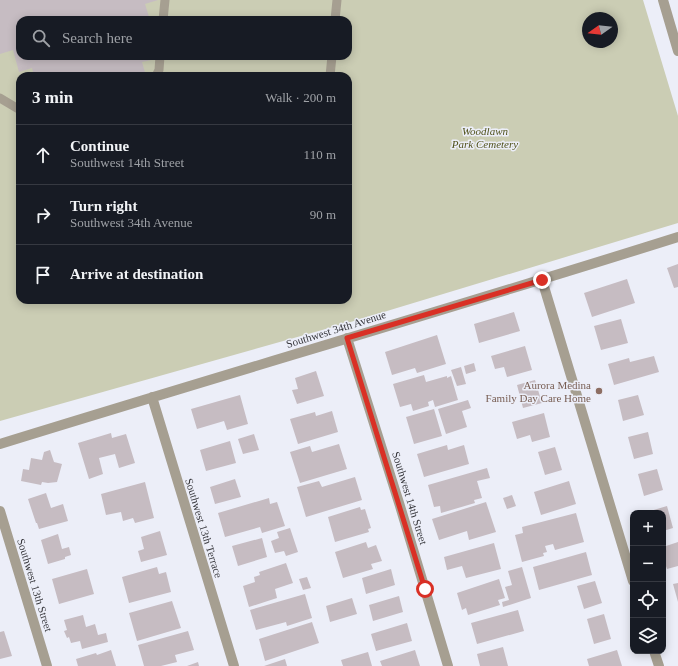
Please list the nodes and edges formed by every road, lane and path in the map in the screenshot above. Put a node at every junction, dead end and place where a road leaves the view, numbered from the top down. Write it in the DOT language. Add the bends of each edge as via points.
graph roads {
  1 [pos="165,0"];
  2 [pos="337,0"];
  3 [pos="663,0"];
  4 [pos="163,16"];
  5 [pos="335,16"];
  6 [pos="678,51"];
  7 [pos="159,60"];
  8 [pos="332,60"];
  9 [pos="157,72"];
  10 [pos="330,72"];
  11 [pos="0,98"];
  12 [pos="16,108"];
  13 [pos="678,237"];
  14 [pos="542,280"];
  15 [pos="347,338"];
  16 [pos="152,397"];
  17 [pos="0,444"];
  18 [pos="0,511"];
  19 [pos="630,571"];
  20 [pos="655,654"];
  21 [pos="47,666"];
  22 [pos="234,666"];
  23 [pos="448,666"];
  24 [pos="659,666"];
  1 -- 4 [label="lane"];
  2 -- 5 [label="lane"];
  3 -- 6 [label="street"];
  7 -- 9 [label="lane"];
  8 -- 10 [label="lane"];
  11 -- 12 [label="lane"];
  13 -- 14 [label="street, Southwest 34th Avenue"];
  14 -- 15 [label="street, Southwest 34th Avenue"];
  14 -- 19 [label="street"];
  15 -- 16 [label="street, Southwest 34th Avenue"];
  15 -- 23 [label="street, Southwest 14th Street"];
  16 -- 17 [label="street, Southwest 34th Avenue"];
  16 -- 22 [label="street, Southwest 13th Terrace"];
  18 -- 21 [label="street, Southwest 13th Street"];
  20 -- 24 [label="street"];
}
